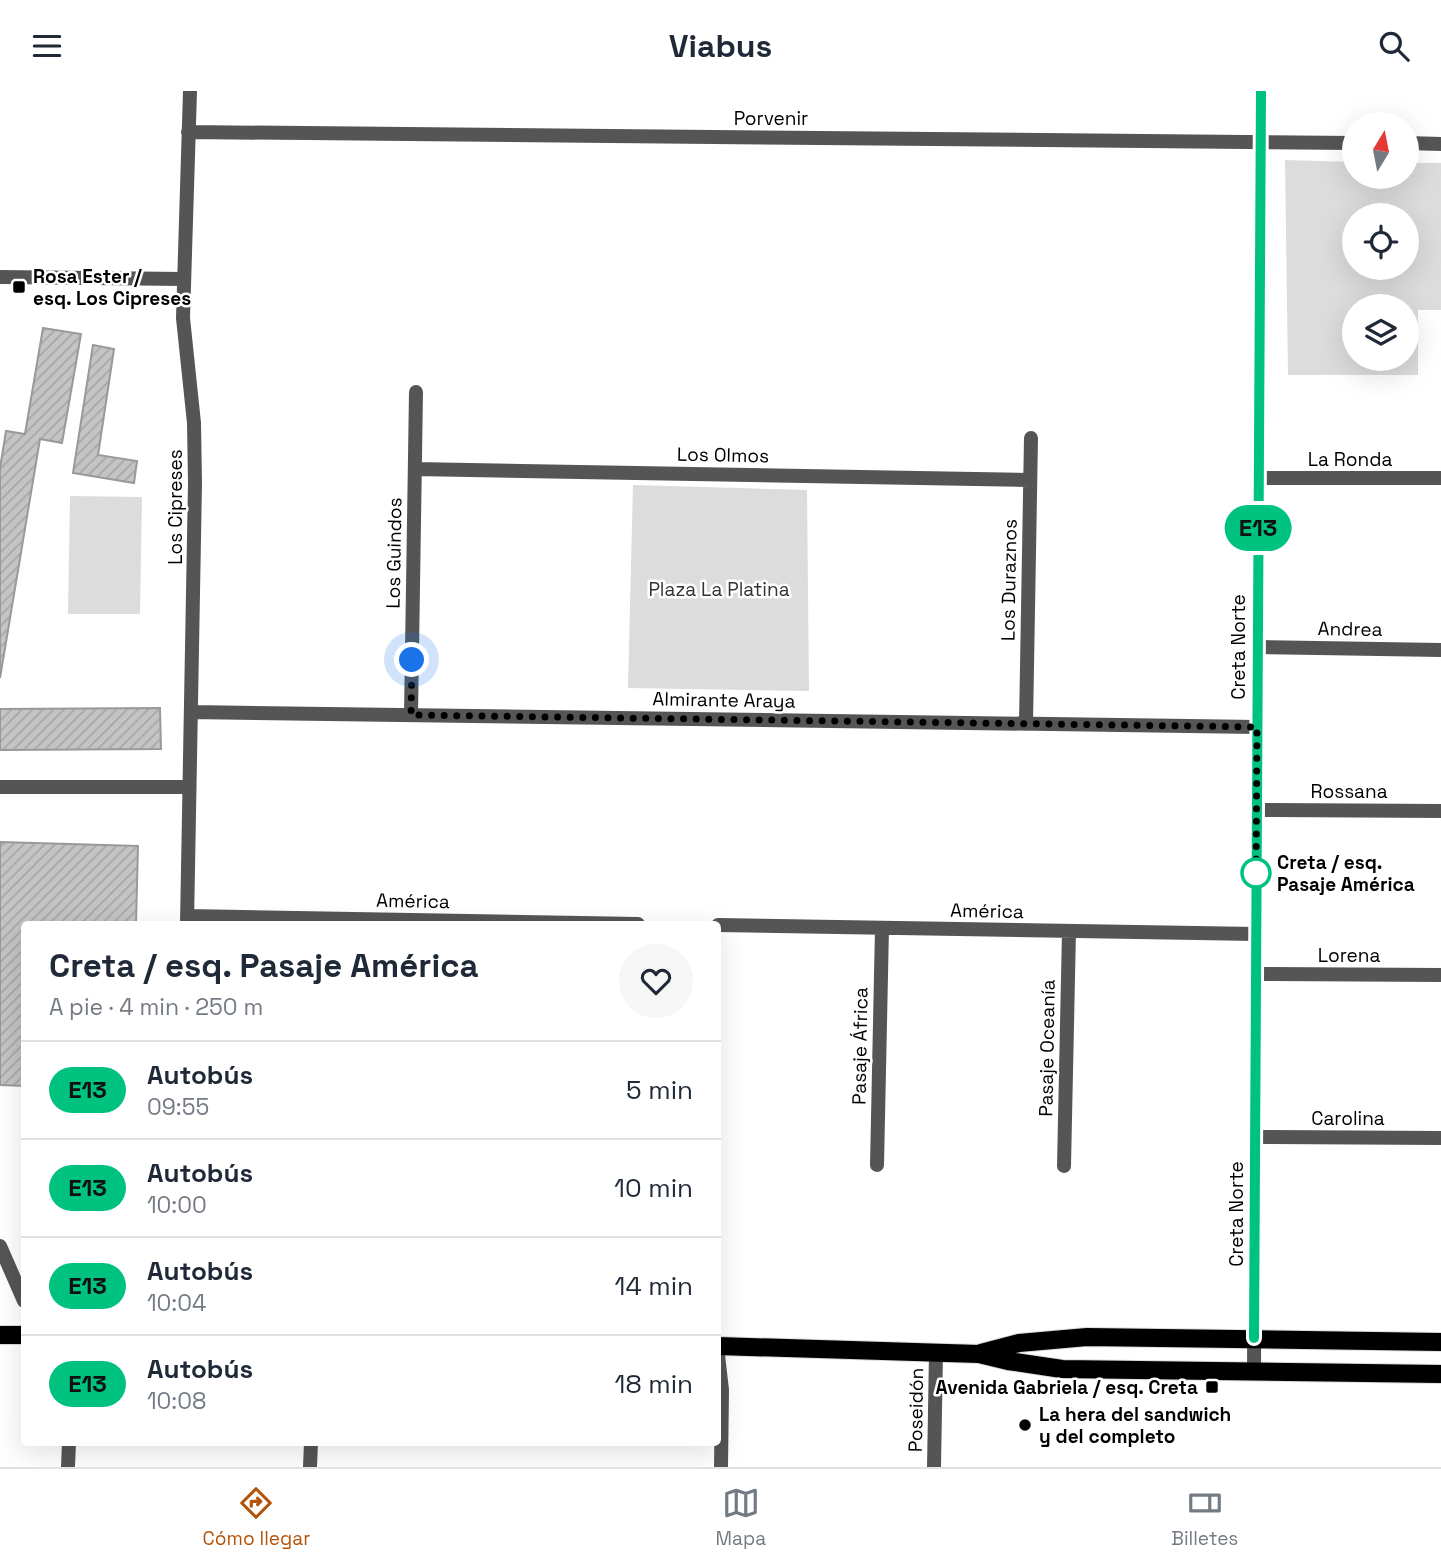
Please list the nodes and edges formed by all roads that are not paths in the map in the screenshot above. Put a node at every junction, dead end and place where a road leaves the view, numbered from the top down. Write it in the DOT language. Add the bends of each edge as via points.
graph roads {
  1 [pos="190,91"];
  2 [pos="1261,91"];
  3 [pos="188,132"];
  4 [pos="1260,142"];
  5 [pos="1342,143"];
  6 [pos="1419,143"];
  7 [pos="1441,144"];
  8 [pos="0,277"];
  9 [pos="184,279"];
  10 [pos="416,392"];
  11 [pos="1031,438"];
  12 [pos="415,469"];
  13 [pos="1258,478"];
  14 [pos="1441,478"];
  15 [pos="1030,480"];
  16 [pos="1258,647"];
  17 [pos="1441,650"];
  18 [pos="191,712"];
  19 [pos="411,715"];
  20 [pos="1027,724"];
  21 [pos="1257,727"];
  22 [pos="0,787"];
  23 [pos="189,787"];
  24 [pos="1257,810"];
  25 [pos="1441,811"];
  26 [pos="187,920"];
  27 [pos="273,921"];
  28 [pos="721,925"];
  29 [pos="882,928"];
  30 [pos="1069,931"];
  31 [pos="1256,934"];
  32 [pos="1256,974"];
  33 [pos="1441,975"];
  34 [pos="1255,1137"];
  35 [pos="1441,1138"];
  36 [pos="877,1165"];
  37 [pos="1064,1166"];
  38 [pos="0,1246"];
  39 [pos="21,1294"];
  40 [pos="0,1335"];
  41 [pos="21,1335"];
  42 [pos="1254,1338"];
  43 [pos="1441,1342"];
  44 [pos="721,1346"];
  45 [pos="936,1353"];
  46 [pos="979,1354"];
  47 [pos="1254,1371"];
  48 [pos="1441,1374"];
  49 [pos="721,1381"];
  50 [pos="69,1446"];
  51 [pos="311,1446"];
  52 [pos="68,1467"];
  53 [pos="310,1467"];
  54 [pos="721,1467"];
  55 [pos="934,1467"];
  1 -- 3 [label="street, Los Cipreses"];
  2 -- 4 [label="street, Creta Norte"];
  3 -- 4 [label="street, Porvenir"];
  3 -- 9 [label="street, Los Cipreses"];
  4 -- 5 [label="street, Porvenir"];
  4 -- 13 [label="street, Creta Norte"];
  6 -- 7 [label="street"];
  8 -- 9 [label="street"];
  9 -- 18 [label="street, Los Cipreses" via="183,335 195,447"];
  10 -- 12 [label="street, Los Guindos"];
  11 -- 15 [label="street, Los Duraznos"];
  12 -- 15 [label="street, Los Olmos"];
  12 -- 19 [label="street, Los Guindos"];
  13 -- 14 [label="street, La Ronda"];
  13 -- 16 [label="street, Creta Norte"];
  15 -- 20 [label="street, Los Duraznos"];
  16 -- 17 [label="street, Andrea"];
  16 -- 21 [label="street, Creta Norte"];
  18 -- 19 [label="street, Almirante Araya"];
  18 -- 23 [label="street, Los Cipreses"];
  19 -- 20 [label="street, Almirante Araya"];
  20 -- 21 [label="street, Almirante Araya"];
  21 -- 24 [label="street, Creta Norte"];
  22 -- 23 [label="street"];
  23 -- 26 [label="street, Los Cipreses"];
  24 -- 25 [label="street, Rossana"];
  24 -- 31 [label="street, Creta Norte"];
  26 -- 27 [label="street, América"];
  28 -- 29 [label="street, América"];
  29 -- 30 [label="street, América"];
  29 -- 36 [label="street, Pasaje África"];
  30 -- 31 [label="street, América"];
  30 -- 37 [label="street, Pasaje Oceanía"];
  31 -- 32 [label="street, Creta Norte"];
  32 -- 33 [label="street, Lorena"];
  32 -- 34 [label="street, Creta Norte"];
  34 -- 35 [label="street, Carolina"];
  34 -- 42 [label="street, Creta Norte"];
  38 -- 39 [label="street"];
  40 -- 41 [label="main road"];
  42 -- 43 [label="main road"];
  42 -- 46 [label="main road" via="1053,1339"];
  42 -- 47 [label="street, Creta Norte"];
  44 -- 45 [label="main road"];
  45 -- 46 [label="main road"];
  45 -- 55 [label="street, Poseidón"];
  46 -- 47 [label="main road" via="1062,1369"];
  47 -- 48 [label="main road"];
  49 -- 54 [label="street"];
  50 -- 52 [label="street"];
  51 -- 53 [label="street"];
}
